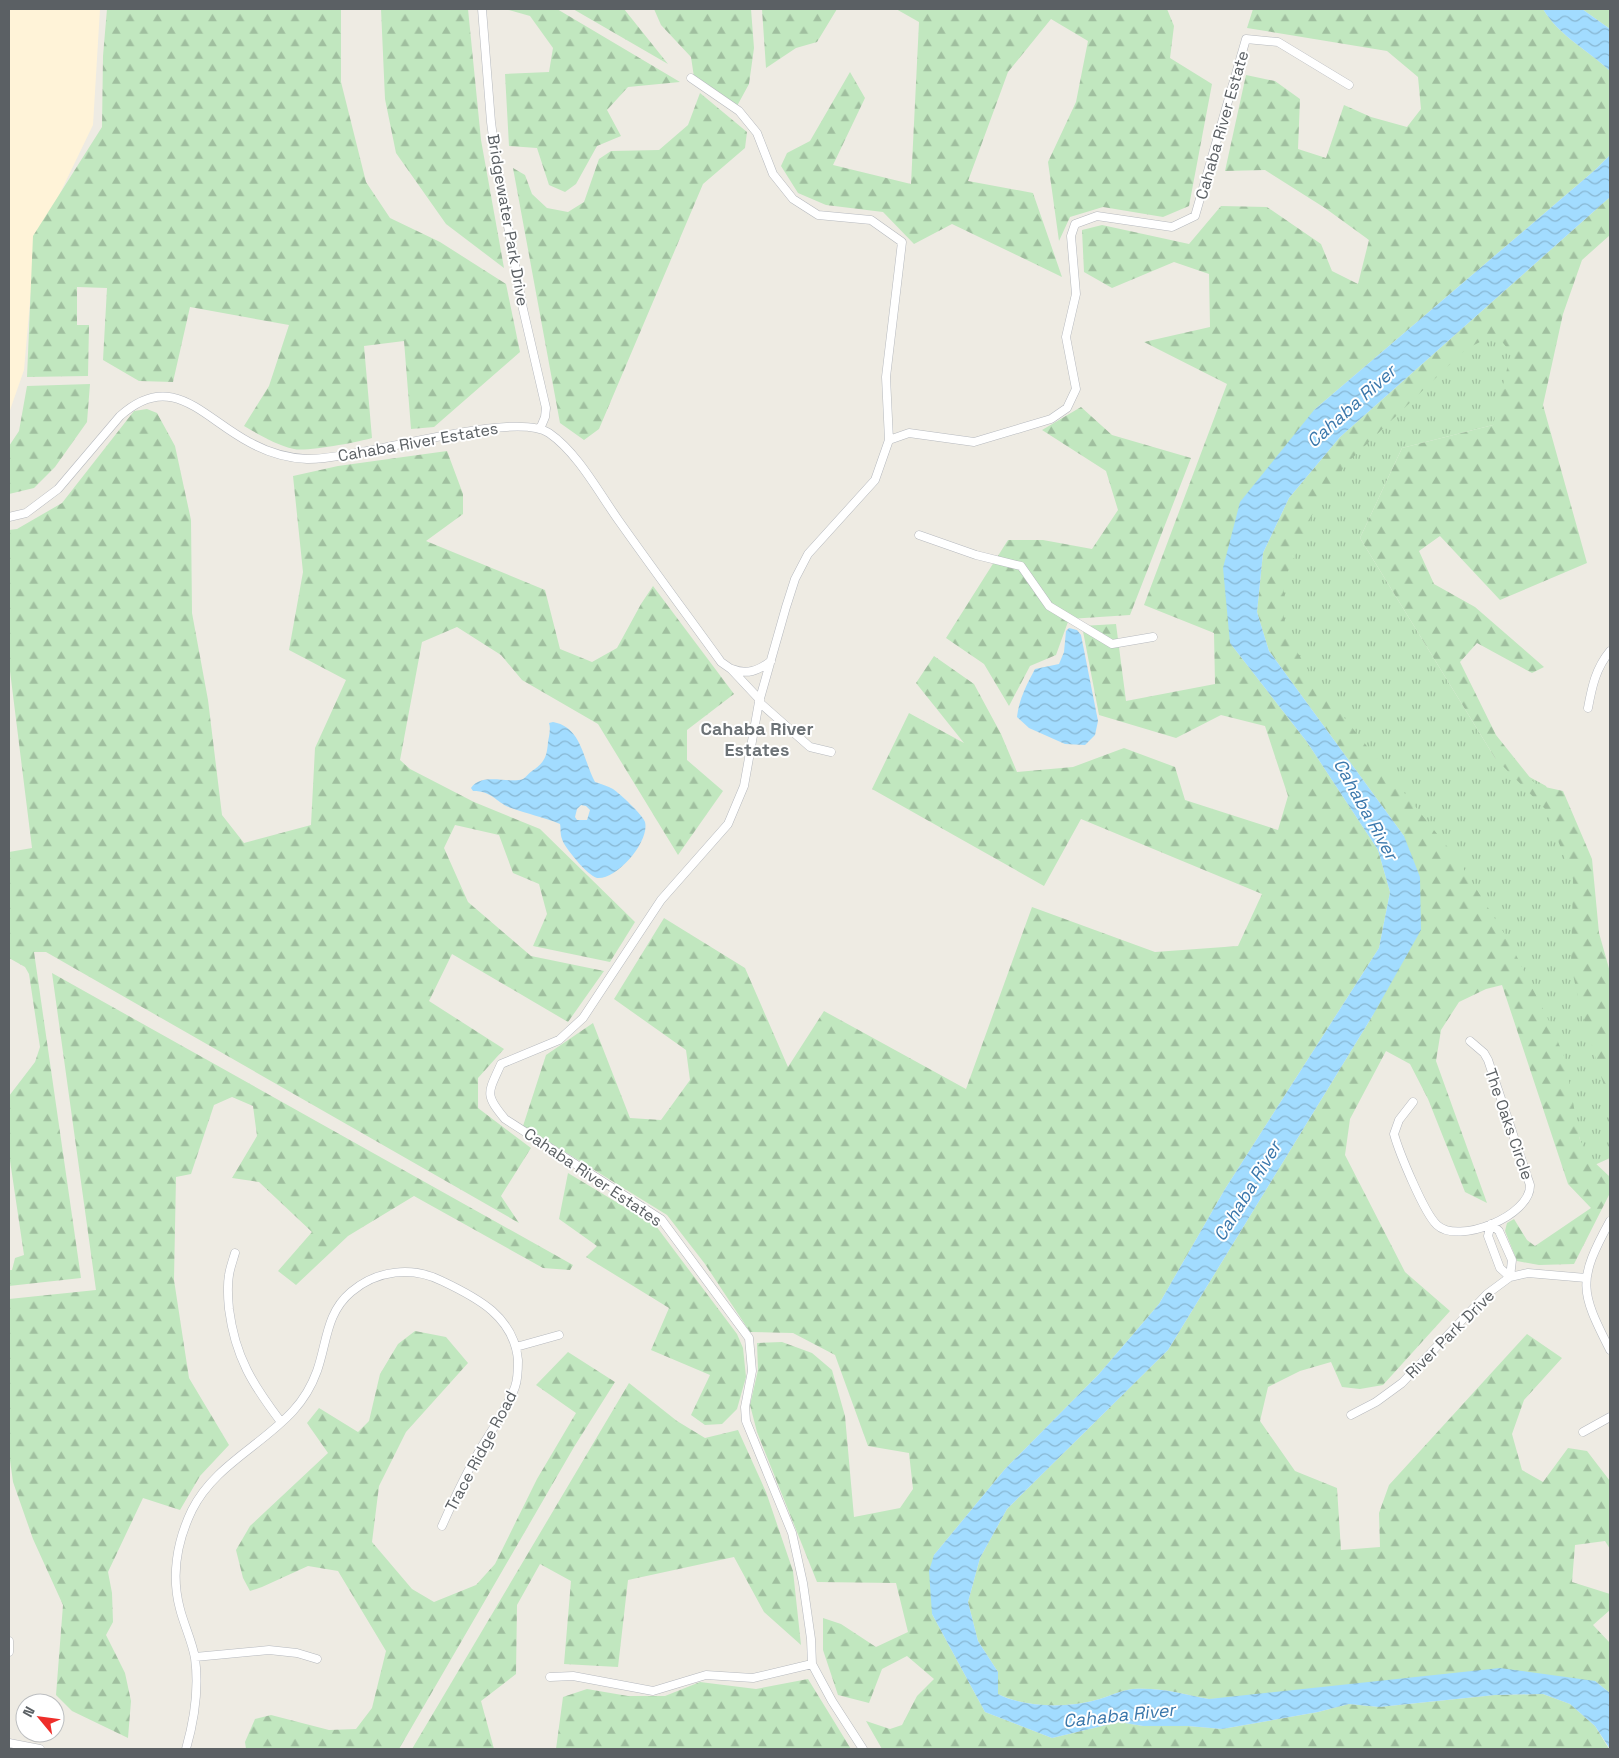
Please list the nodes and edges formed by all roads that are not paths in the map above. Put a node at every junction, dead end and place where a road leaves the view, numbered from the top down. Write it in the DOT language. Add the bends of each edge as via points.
graph roads {
  1 [pos="482,9"];
  2 [pos="691,78"];
  3 [pos="1350,85"];
  4 [pos="540,429"];
  5 [pos="889,440"];
  6 [pos="9,517"];
  7 [pos="919,535"];
  8 [pos="1153,638"];
  9 [pos="1610,651"];
  10 [pos="771,661"];
  11 [pos="730,669"];
  12 [pos="759,701"];
  13 [pos="1588,708"];
  14 [pos="831,752"];
  15 [pos="1470,1041"];
  16 [pos="1414,1102"];
  17 [pos="1610,1221"];
  18 [pos="1491,1224"];
  19 [pos="235,1253"];
  20 [pos="1510,1277"];
  21 [pos="1586,1278"];
  22 [pos="559,1335"];
  23 [pos="516,1347"];
  24 [pos="1610,1350"];
  25 [pos="1351,1415"];
  26 [pos="1610,1417"];
  27 [pos="281,1422"];
  28 [pos="1583,1432"];
  29 [pos="442,1526"];
  30 [pos="9,1641"];
  31 [pos="9,1652"];
  32 [pos="195,1657"];
  33 [pos="317,1659"];
  34 [pos="812,1664"];
  35 [pos="550,1677"];
  36 [pos="9,1742"];
  37 [pos="40,1749"];
  38 [pos="186,1749"];
  39 [pos="863,1749"];
  1 -- 4 [label="street, Bridgewater Park Drive" via="496,160 523,309 546,408"];
  2 -- 5 [label="street, Cahaba River Estates" via="745,118 757,133 773,174 793,199 818,215 871,220 902,242 886,377"];
  3 -- 5 [label="street, Cahaba River Estate" via="1278,42 1246,39 1195,216 1172,227 1096,216 1075,224 1071,236 1076,294 1066,337 1076,389 1067,408 1051,419 974,442 909,433"];
  4 -- 6 [label="street, Cahaba River Estates" via="523,426 496,428 308,459 280,455 249,442 188,403 167,396 151,397 120,416 58,489 26,513"];
  4 -- 11 [label="street" via="549,433 575,458 653,569"];
  5 -- 10 [label="street, Cahaba River Estates" via="875,480 808,554 792,588"];
  7 -- 8 [label="street" via="976,555 1021,566 1049,606 1112,644"];
  9 -- 13 [label="street" via="1598,669"];
  10 -- 11 [label="street" via="752,672 740,673"];
  10 -- 12 [label="street, Cahaba River Estates"];
  11 -- 12 [label="street"];
  12 -- 14 [label="street" via="810,747"];
  12 -- 34 [label="street, Cahaba River Estates" via="744,786 728,824 661,900 583,1018 559,1040 501,1064 490,1089 492,1103 505,1119 661,1219 749,1338 752,1371 745,1408 746,1421 792,1533 804,1583"];
  15 -- 18 [label="street, The Oaks Circle" via="1488,1060 1530,1185 1528,1197 1522,1205"];
  16 -- 18 [label="street, The Oaks Circle" via="1399,1120 1394,1134 1425,1208 1438,1226 1454,1232"];
  17 -- 21 [label="street" via="1592,1254"];
  18 -- 20 [label="street" via="1499,1231 1512,1260"];
  18 -- 20 [label="street" via="1488,1236 1500,1268"];
  19 -- 27 [label="street" via="228,1276 232,1328 248,1375"];
  20 -- 21 [label="street, River Park Drive" via="1528,1273"];
  20 -- 25 [label="street, River Park Drive" via="1487,1294 1402,1383"];
  21 -- 24 [label="street" via="1586,1292"];
  22 -- 23 [label="street"];
  23 -- 27 [label="street, Trace Ridge Road" via="506,1326 492,1310 448,1284 431,1276 389,1273 352,1291 336,1310 314,1378 294,1410"];
  23 -- 29 [label="street, Trace Ridge Road" via="518,1368 513,1393 459,1486"];
  26 -- 28 [label="street"];
  27 -- 32 [label="street, Trace Ridge Road" via="217,1475 204,1490 186,1523 177,1553 176,1589"];
  30 -- 31 [label="street"];
  32 -- 33 [label="street" via="269,1650"];
  32 -- 38 [label="street, Trace Ridge Road" via="195,1705"];
  34 -- 35 [label="street" via="753,1678 706,1675 653,1691 573,1676"];
  34 -- 39 [label="street, Cahaba River Estates"];
  36 -- 37 [label="street"];
}
